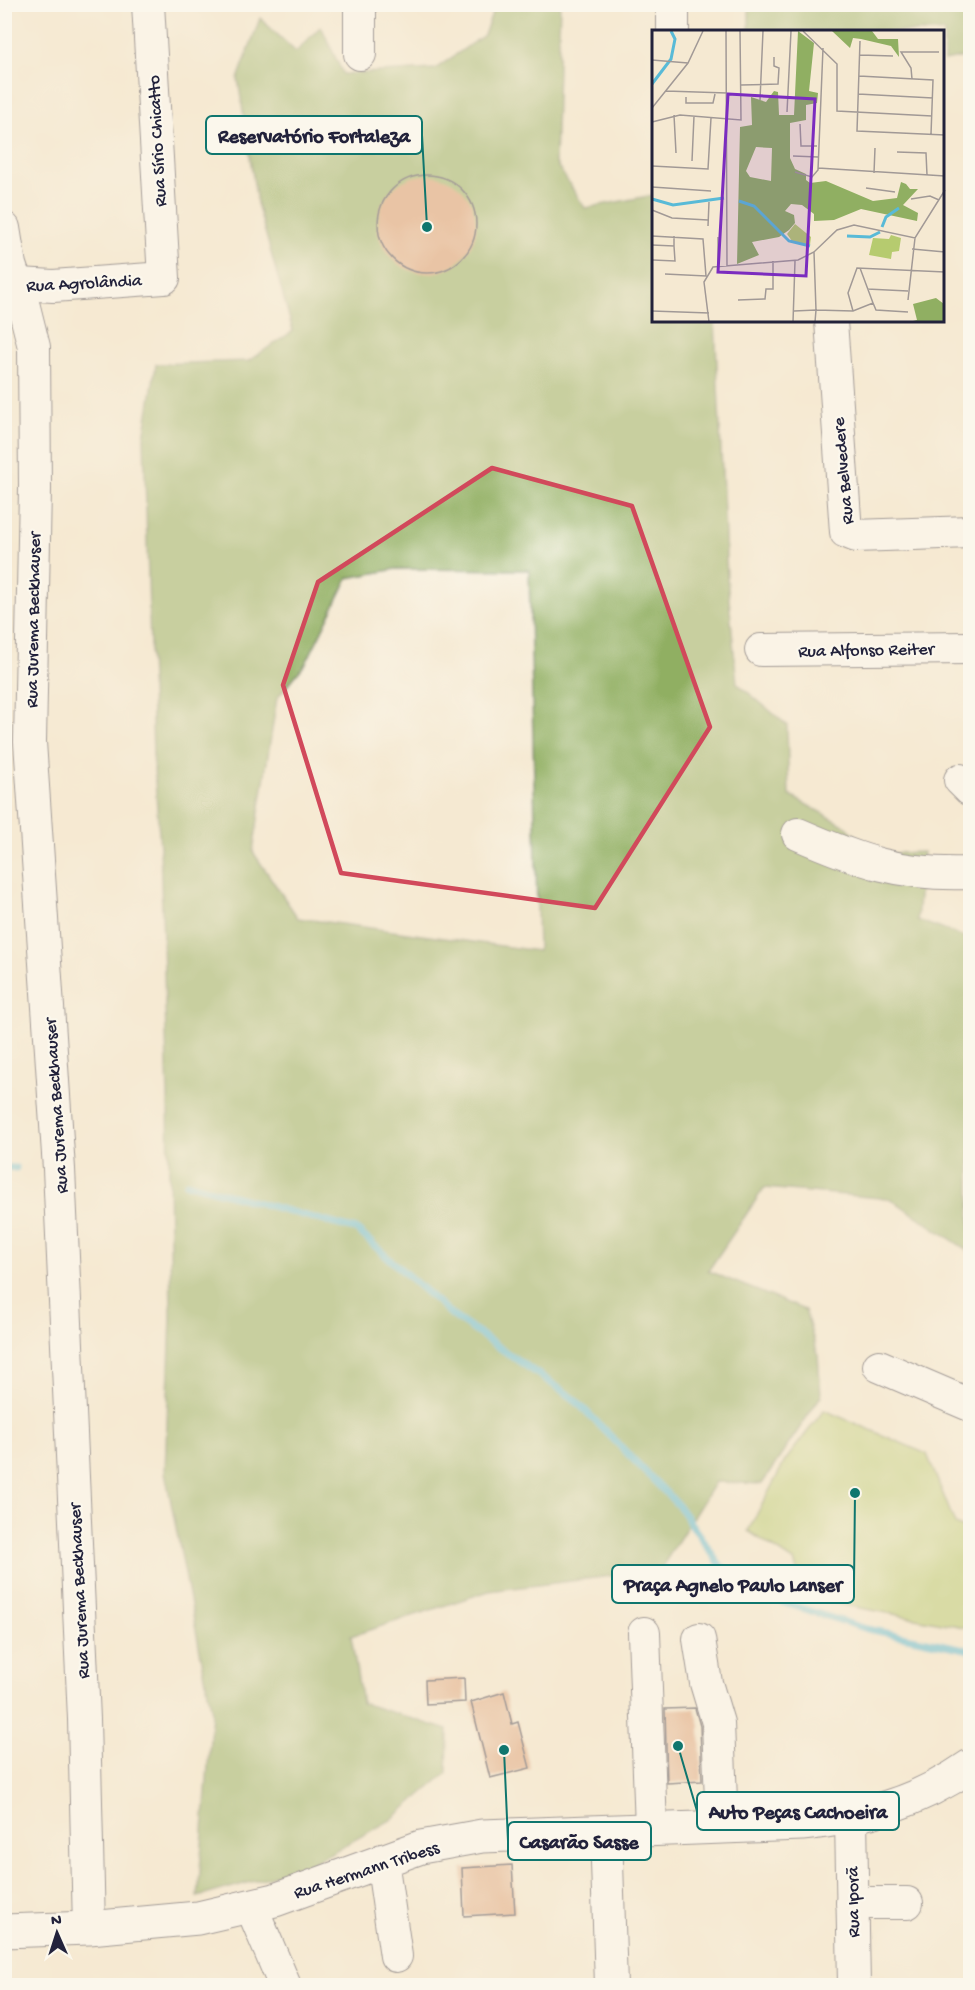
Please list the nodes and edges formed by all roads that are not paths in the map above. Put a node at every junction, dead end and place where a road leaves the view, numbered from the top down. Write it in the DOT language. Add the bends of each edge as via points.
graph roads {
  1 [pos="148,4"];
  2 [pos="360,4"];
  3 [pos="673,4"];
  4 [pos="673,30"];
  5 [pos="360,54"];
  6 [pos="4,228"];
  7 [pos="164,278"];
  8 [pos="11,284"];
  9 [pos="831,322"];
  10 [pos="970,532"];
  11 [pos="970,648"];
  12 [pos="761,650"];
  13 [pos="798,834"];
  14 [pos="970,873"];
  15 [pos="879,1366"];
  16 [pos="970,1405"];
  17 [pos="644,1633"];
  18 [pos="699,1639"];
  19 [pos="970,1767"];
  20 [pos="851,1819"];
  21 [pos="722,1827"];
  22 [pos="651,1829"];
  23 [pos="606,1831"];
  24 [pos="382,1860"];
  25 [pos="852,1903"];
  26 [pos="907,1903"];
  27 [pos="251,1906"];
  28 [pos="89,1928"];
  29 [pos="4,1931"];
  30 [pos="396,1956"];
  31 [pos="285,1986"];
  32 [pos="611,1986"];
  33 [pos="854,1986"];
  1 -- 7 [label="street, Rua Sírio Chicatto"];
  2 -- 5 [label="street"];
  3 -- 4 [label="street"];
  6 -- 8 [label="street, Rua Jurema Beckhauser"];
  7 -- 8 [label="street, Rua Agrolândia" via="53,286"];
  8 -- 28 [label="street, Rua Jurema Beckhauser" via="34,346 30,742 60,1169"];
  9 -- 10 [label="street, Rua Belvedere" via="846,532 856,536"];
  11 -- 12 [label="street, Rua Alfonso Reiter"];
  13 -- 14 [label="street" via="868,862 944,874"];
  15 -- 16 [label="street"];
  17 -- 22 [label="street"];
  18 -- 21 [label="street" via="718,1722"];
  19 -- 20 [label="main road, Rua Hermann Tribess" via="917,1796"];
  20 -- 21 [label="main road, Rua Hermann Tribess"];
  20 -- 25 [label="street, Rua Iporã"];
  21 -- 22 [label="main road, Rua Hermann Tribess"];
  22 -- 23 [label="main road, Rua Hermann Tribess"];
  23 -- 24 [label="main road, Rua Hermann Tribess" via="482,1836 421,1847"];
  23 -- 32 [label="street"];
  24 -- 27 [label="main road, Rua Hermann Tribess"];
  24 -- 30 [label="street"];
  25 -- 26 [label="street"];
  25 -- 33 [label="street, Rua Iporã"];
  27 -- 28 [label="main road, Rua Hermann Tribess" via="198,1918"];
  27 -- 31 [label="street"];
  28 -- 29 [label="main road, Rua Hermann Tribess"];
}
